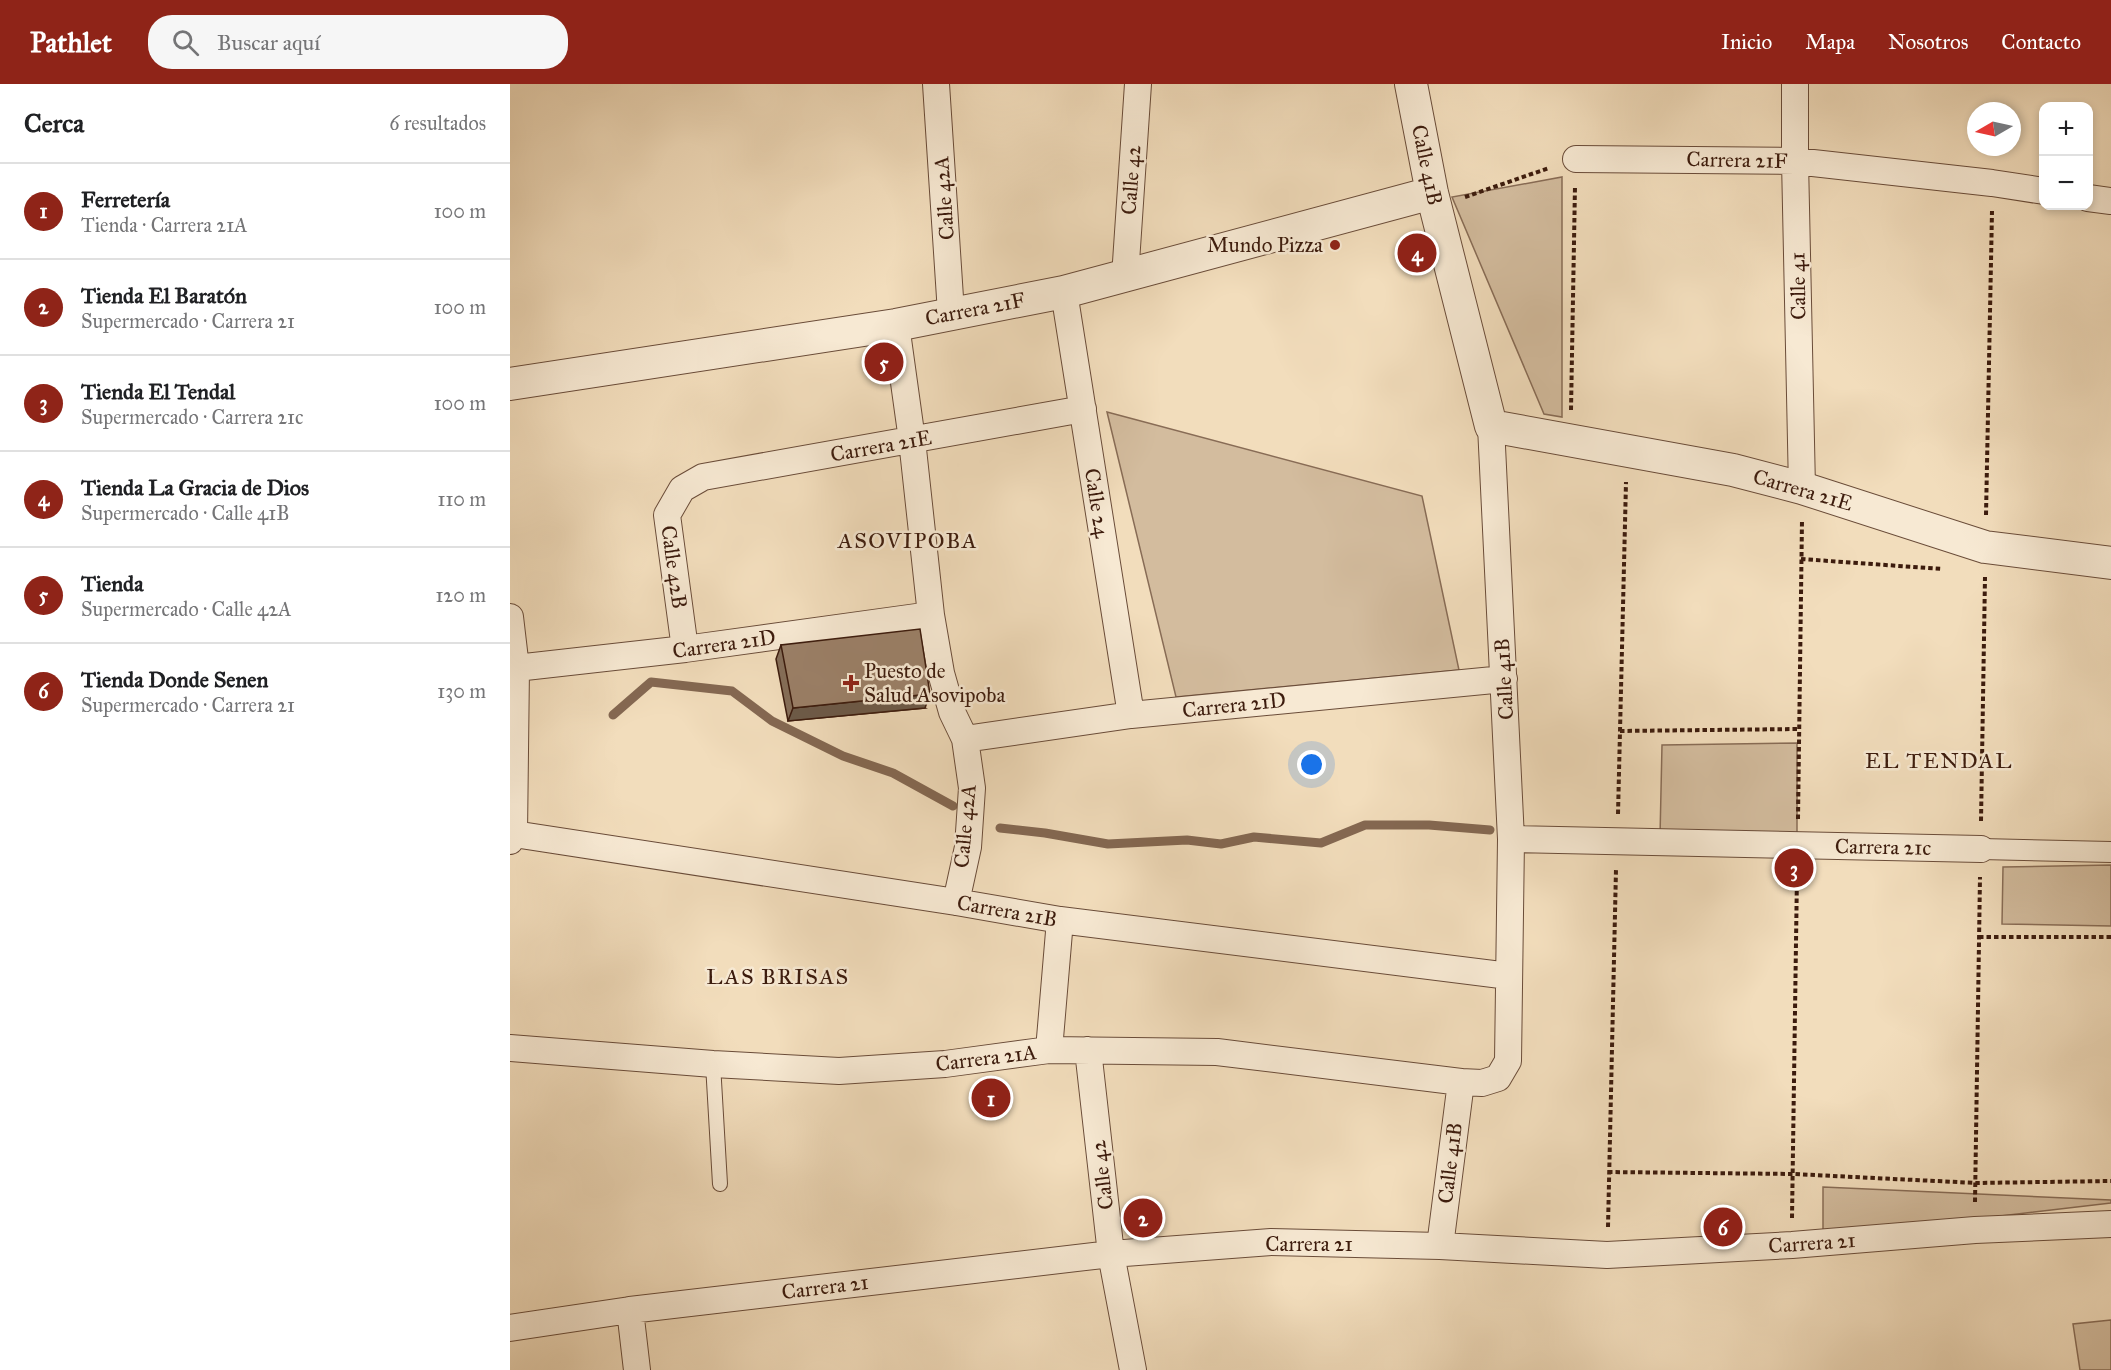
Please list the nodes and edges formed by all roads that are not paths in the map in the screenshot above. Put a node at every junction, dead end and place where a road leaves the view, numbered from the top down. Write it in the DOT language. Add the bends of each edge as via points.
graph roads {
  1 [pos="936,84"];
  2 [pos="1138,84"];
  3 [pos="1411,84"];
  4 [pos="1795,84"];
  5 [pos="1576,159"];
  6 [pos="1795,161"];
  7 [pos="2039,190"];
  8 [pos="2093,199"];
  9 [pos="1434,200"];
  10 [pos="2111,201"];
  11 [pos="1125,277"];
  12 [pos="1064,292"];
  13 [pos="951,313"];
  14 [pos="896,325"];
  15 [pos="510,384"];
  16 [pos="1083,409"];
  17 [pos="1491,426"];
  18 [pos="912,440"];
  19 [pos="1802,488"];
  20 [pos="682,489"];
  21 [pos="2111,563"];
  22 [pos="931,615"];
  23 [pos="510,617"];
  24 [pos="685,649"];
  25 [pos="516,668"];
  26 [pos="1504,679"];
  27 [pos="1131,715"];
  28 [pos="965,740"];
  29 [pos="512,837"];
  30 [pos="1511,839"];
  31 [pos="1981,849"];
  32 [pos="2111,852"];
  33 [pos="956,902"];
  34 [pos="1060,920"];
  35 [pos="1509,976"];
  36 [pos="510,1048"];
  37 [pos="1049,1050"];
  38 [pos="1088,1050"];
  39 [pos="713,1064"];
  40 [pos="1461,1082"];
  41 [pos="720,1184"];
  42 [pos="2111,1224"];
  43 [pos="1440,1246"];
  44 [pos="1111,1254"];
  45 [pos="630,1310"];
  46 [pos="510,1328"];
  47 [pos="637,1370"];
  48 [pos="1133,1370"];
  1 -- 13 [label="street, Calle 42A"];
  2 -- 11 [label="street, Calle 42"];
  3 -- 9 [label="street, Calle 41B"];
  4 -- 6 [label="street, Calle 41"];
  5 -- 6 [label="street, Carrera 21F"];
  6 -- 7 [label="street, Carrera 21F"];
  6 -- 19 [label="street, Calle 41"];
  8 -- 10 [label="street"];
  9 -- 11 [label="street, Carrera 21F"];
  9 -- 17 [label="street, Calle 41B"];
  11 -- 12 [label="street, Carrera 21F"];
  12 -- 13 [label="street, Carrera 21F"];
  12 -- 16 [label="street, Calle 24"];
  13 -- 14 [label="street, Carrera 21F"];
  14 -- 15 [label="street, Carrera 21F"];
  14 -- 18 [label="street, Calle 42A"];
  16 -- 18 [label="street, Carrera 21E"];
  16 -- 27 [label="street, Calle 24"];
  17 -- 19 [label="street, Carrera 21E" via="1733,470"];
  17 -- 26 [label="street, Calle 41B"];
  18 -- 20 [label="street, Carrera 21E" via="703,477"];
  18 -- 22 [label="street, Calle 42A"];
  19 -- 21 [label="street, Carrera 21E" via="1985,547"];
  20 -- 24 [label="street, Calle 42B" via="667,515"];
  22 -- 24 [label="street, Carrera 21D"];
  22 -- 28 [label="street, Calle 42A" via="941,673"];
  23 -- 25 [label="street"];
  24 -- 25 [label="street, Carrera 21D"];
  25 -- 29 [label="street"];
  26 -- 27 [label="street, Carrera 21D"];
  26 -- 30 [label="street, Calle 41B"];
  27 -- 28 [label="street, Carrera 21D"];
  28 -- 33 [label="street, Calle 42A" via="972,788 968,847"];
  29 -- 33 [label="street, Carrera 21B"];
  30 -- 31 [label="street, Carrera 21c"];
  30 -- 35 [label="street, Calle 41B"];
  31 -- 32 [label="street, Carrera 21c"];
  33 -- 34 [label="street, Carrera 21B"];
  34 -- 35 [label="street, Carrera 21B"];
  34 -- 37 [label="street"];
  35 -- 40 [label="street, Calle 41B" via="1508,1061 1498,1078 1482,1083"];
  36 -- 39 [label="street, Carrera 21A"];
  37 -- 38 [label="street, Carrera 21A"];
  37 -- 39 [label="street, Carrera 21A" via="945,1064 839,1071"];
  38 -- 40 [label="street, Carrera 21A" via="1217,1052"];
  38 -- 44 [label="street, Calle 42"];
  39 -- 41 [label="lane"];
  40 -- 43 [label="street, Calle 41B"];
  42 -- 43 [label="street, Carrera 21" via="1607,1255"];
  43 -- 44 [label="street, Carrera 21" via="1271,1242"];
  44 -- 45 [label="street, Carrera 21"];
  44 -- 48 [label="street, Calle 42"];
  45 -- 46 [label="street, Carrera 21"];
  45 -- 47 [label="street"];
}
